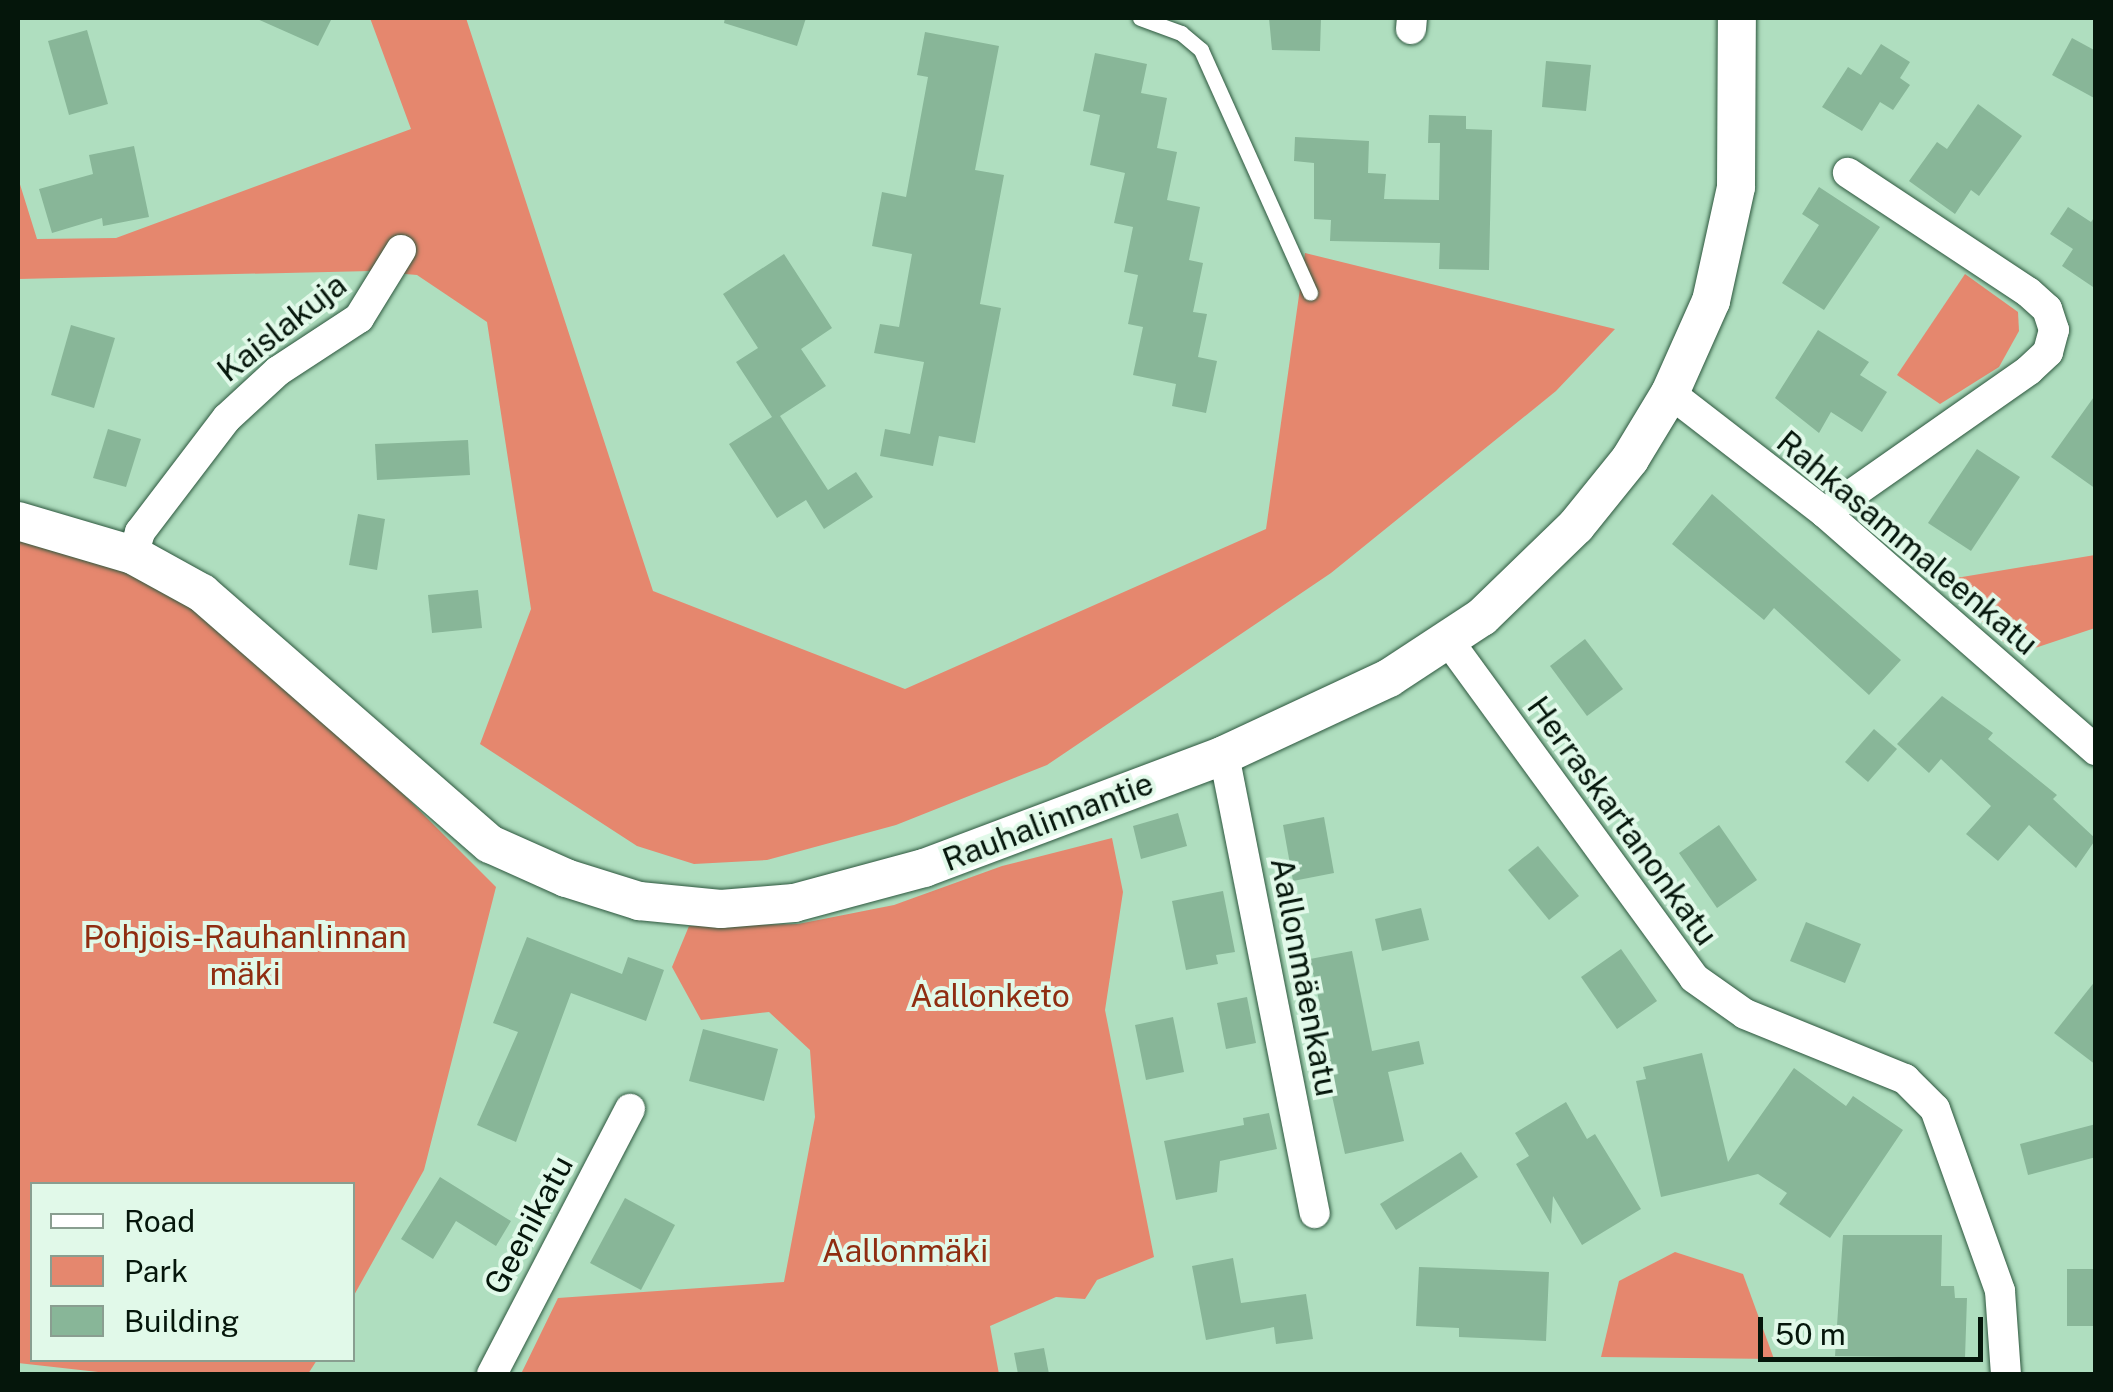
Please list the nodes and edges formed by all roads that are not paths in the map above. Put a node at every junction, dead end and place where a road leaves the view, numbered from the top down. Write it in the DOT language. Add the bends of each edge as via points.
graph roads {
  1 [pos="1140,18"];
  2 [pos="1737,18"];
  3 [pos="1848,173"];
  4 [pos="402,250"];
  5 [pos="1310,293"];
  6 [pos="1670,393"];
  7 [pos="1825,513"];
  8 [pos="18,521"];
  9 [pos="133,555"];
  10 [pos="1450,643"];
  11 [pos="2096,750"];
  12 [pos="1224,755"];
  13 [pos="630,1109"];
  14 [pos="1315,1213"];
  15 [pos="492,1374"];
  16 [pos="2006,1374"];
  1 -- 5 [label="lane" via="1180,33 1201,50"];
  2 -- 6 [label="street, Rauhalinnantie" via="1741,126 1727,244 1711,301"];
  3 -- 7 [label="street" via="2028,292 2047,309 2054,330 2048,352 2029,370"];
  4 -- 9 [label="street, Kaislakuja" via="359,318 278,371 227,418 140,532"];
  6 -- 7 [label="street, Rahkasammaleenkatu"];
  6 -- 10 [label="street, Rauhalinnantie" via="1630,459 1576,526"];
  7 -- 11 [label="street, Rahkasammaleenkatu"];
  8 -- 9 [label="street, Rauhalinnantie"];
  9 -- 12 [label="street, Rauhalinnantie" via="202,593 490,844 639,901 721,909 794,904 924,868"];
  10 -- 12 [label="street, Rauhalinnantie" via="1332,708"];
  10 -- 16 [label="street, Herraskartanonkatu" via="1694,978 1745,1014 1905,1080 1935,1109 2000,1291"];
  12 -- 14 [label="street, Aallonmäenkatu"];
  13 -- 15 [label="street, Geenikatu"];
}
